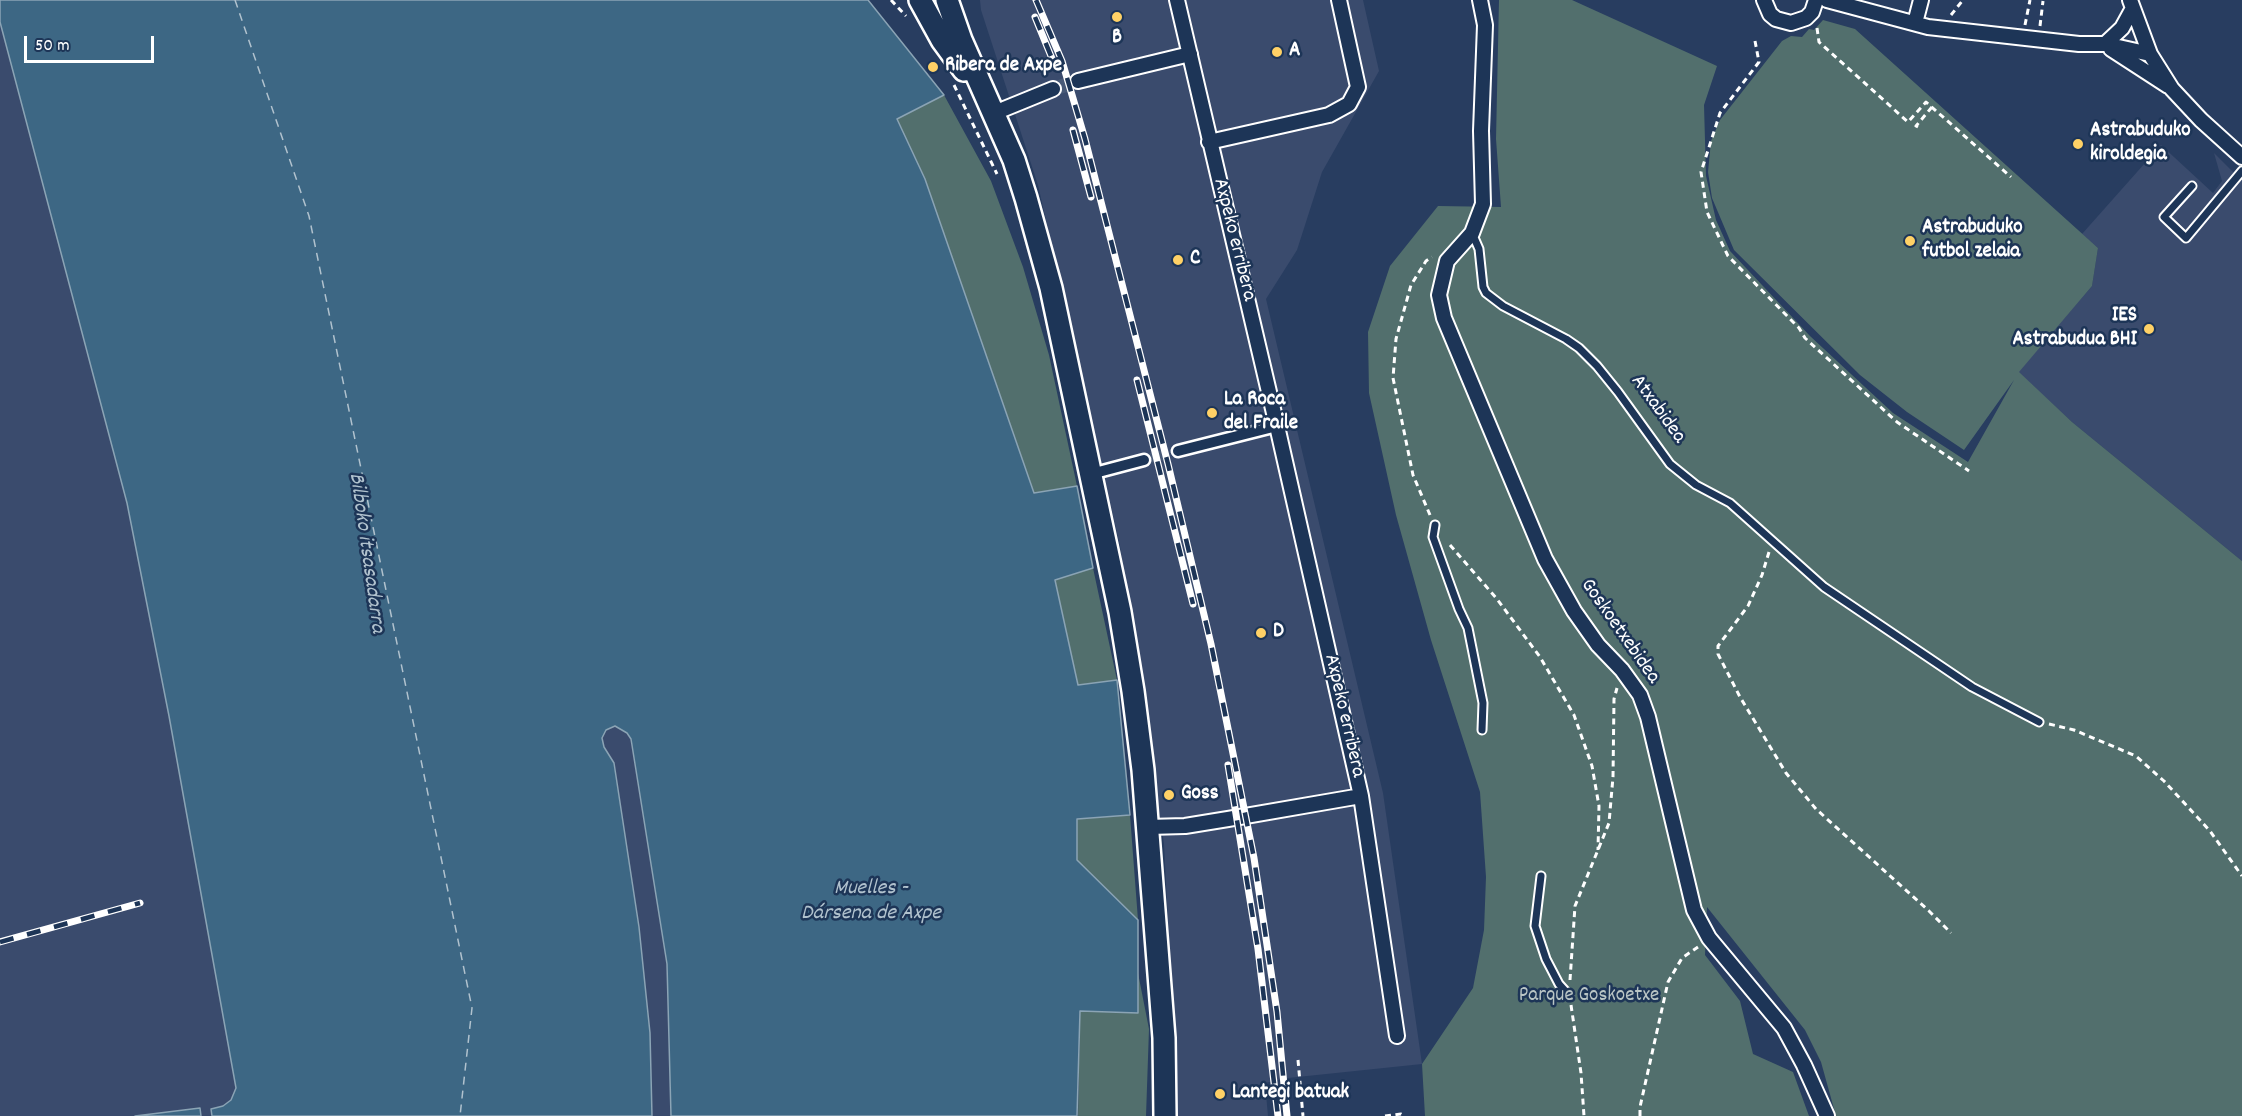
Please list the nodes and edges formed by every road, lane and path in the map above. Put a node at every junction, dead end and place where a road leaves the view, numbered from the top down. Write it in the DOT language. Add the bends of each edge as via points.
graph roads {
  1 [pos="891,0"];
  2 [pos="920,0"];
  3 [pos="947,0"];
  4 [pos="1177,0"];
  5 [pos="1339,0"];
  6 [pos="1480,0"];
  7 [pos="1764,0"];
  8 [pos="1816,0"];
  9 [pos="1827,0"];
  10 [pos="1921,0"];
  11 [pos="1963,0"];
  12 [pos="2030,0"];
  13 [pos="2043,1"];
  14 [pos="2131,4"];
  15 [pos="1951,15"];
  16 [pos="1811,22"];
  17 [pos="912,23"];
  18 [pos="1915,24"];
  19 [pos="2025,26"];
  20 [pos="2040,28"];
  21 [pos="1755,41"];
  22 [pos="2105,44"];
  23 [pos="1190,54"];
  24 [pos="2150,54"];
  25 [pos="1078,81"];
  26 [pos="953,84"];
  27 [pos="1053,89"];
  28 [pos="2172,89"];
  29 [pos="1932,107"];
  30 [pos="994,111"];
  31 [pos="1918,127"];
  32 [pos="1209,142"];
  33 [pos="2240,151"];
  34 [pos="2242,171"];
  35 [pos="2011,177"];
  36 [pos="1000,181"];
  37 [pos="2192,186"];
  38 [pos="1472,233"];
  39 [pos="1435,255"];
  40 [pos="1277,426"];
  41 [pos="1178,451"];
  42 [pos="1144,460"];
  43 [pos="1969,471"];
  44 [pos="1091,474"];
  45 [pos="1435,525"];
  46 [pos="1772,542"];
  47 [pos="1622,670"];
  48 [pos="2038,722"];
  49 [pos="1482,730"];
  50 [pos="1360,796"];
  51 [pos="1148,827"];
  52 [pos="1598,850"];
  53 [pos="1541,876"];
  54 [pos="2242,876"];
  55 [pos="1951,933"];
  56 [pos="1709,938"];
  57 [pos="1569,995"];
  58 [pos="1397,1036"];
  59 [pos="1298,1060"];
  60 [pos="1165,1116"];
  61 [pos="1303,1116"];
  62 [pos="1385,1116"];
  63 [pos="1404,1116"];
  64 [pos="1584,1116"];
  65 [pos="1640,1116"];
  66 [pos="1827,1116"];
  1 -- 17 [label="path"];
  2 -- 30 [label="main road" via="942,40"];
  3 -- 30 [label="main road"];
  4 -- 23 [label="street, Axpeko erribera"];
  5 -- 32 [label="street" via="1358,87 1349,104 1329,115"];
  6 -- 38 [label="street" via="1485,25 1481,131 1484,204"];
  7 -- 8 [label="street" via="1770,14 1791,23 1806,18"];
  9 -- 18 [label="street"];
  10 -- 18 [label="street"];
  11 -- 15 [label="path"];
  12 -- 19 [label="path"];
  13 -- 20 [label="path"];
  14 -- 22 [label="street" via="2122,28"];
  14 -- 24 [label="street"];
  16 -- 29 [label="path" via="1817,26 1819,42 1908,122 1926,102"];
  18 -- 22 [label="street"];
  21 -- 43 [label="path" via="1759,62 1720,112 1701,172 1707,212 1728,256 1799,328 1804,338 1897,422"];
  22 -- 24 [label="street"];
  22 -- 28 [label="street"];
  23 -- 25 [label="street"];
  23 -- 32 [label="street, Axpeko erribera"];
  24 -- 28 [label="street"];
  26 -- 36 [label="path"];
  27 -- 30 [label="street"];
  28 -- 33 [label="street" via="2201,120"];
  29 -- 31 [label="path"];
  29 -- 35 [label="path"];
  30 -- 44 [label="main road" via="1014,160 1051,288"];
  32 -- 40 [label="street, Axpeko erribera"];
  34 -- 37 [label="lane" via="2186,238 2164,218"];
  38 -- 46 [label="lane, Atxabidea" via="1479,249 1486,293 1579,348 1618,392 1670,464 1696,485 1730,503"];
  38 -- 47 [label="street, Goskoetxebidea" via="1447,261 1439,295 1444,318 1545,559 1574,611"];
  39 -- 45 [label="path" via="1426,261 1411,285 1396,339 1393,378 1413,475"];
  40 -- 41 [label="street"];
  40 -- 50 [label="street, Axpeko erribera"];
  42 -- 44 [label="street"];
  44 -- 51 [label="main road" via="1131,680"];
  45 -- 49 [label="lane" via="1433,537 1468,628 1483,703"];
  45 -- 52 [label="path" via="1540,657 1574,715 1594,776 1599,806"];
  46 -- 48 [label="lane, Atxabidea" via="1824,587 1972,687"];
  46 -- 55 [label="path" via="1748,606 1718,646 1718,654 1786,773 1816,809"];
  47 -- 52 [label="path" via="1614,699 1609,823"];
  47 -- 56 [label="street, Goskoetxebidea" via="1640,695 1648,717 1694,910"];
  48 -- 54 [label="path" via="2074,730 2136,756 2210,831"];
  50 -- 51 [label="street, Axpeko erribera" via="1185,826"];
  50 -- 58 [label="street, Axpeko erribera"];
  51 -- 60 [label="main road" via="1164,1038"];
  52 -- 57 [label="path" via="1575,906"];
  53 -- 57 [label="lane" via="1535,926 1546,959"];
  56 -- 65 [label="path" via="1683,958 1668,981"];
  56 -- 66 [label="street, Goskoetxebidea" via="1784,1028"];
  57 -- 64 [label="path"];
  59 -- 61 [label="path"];
  62 -- 63 [label="path"];
}
